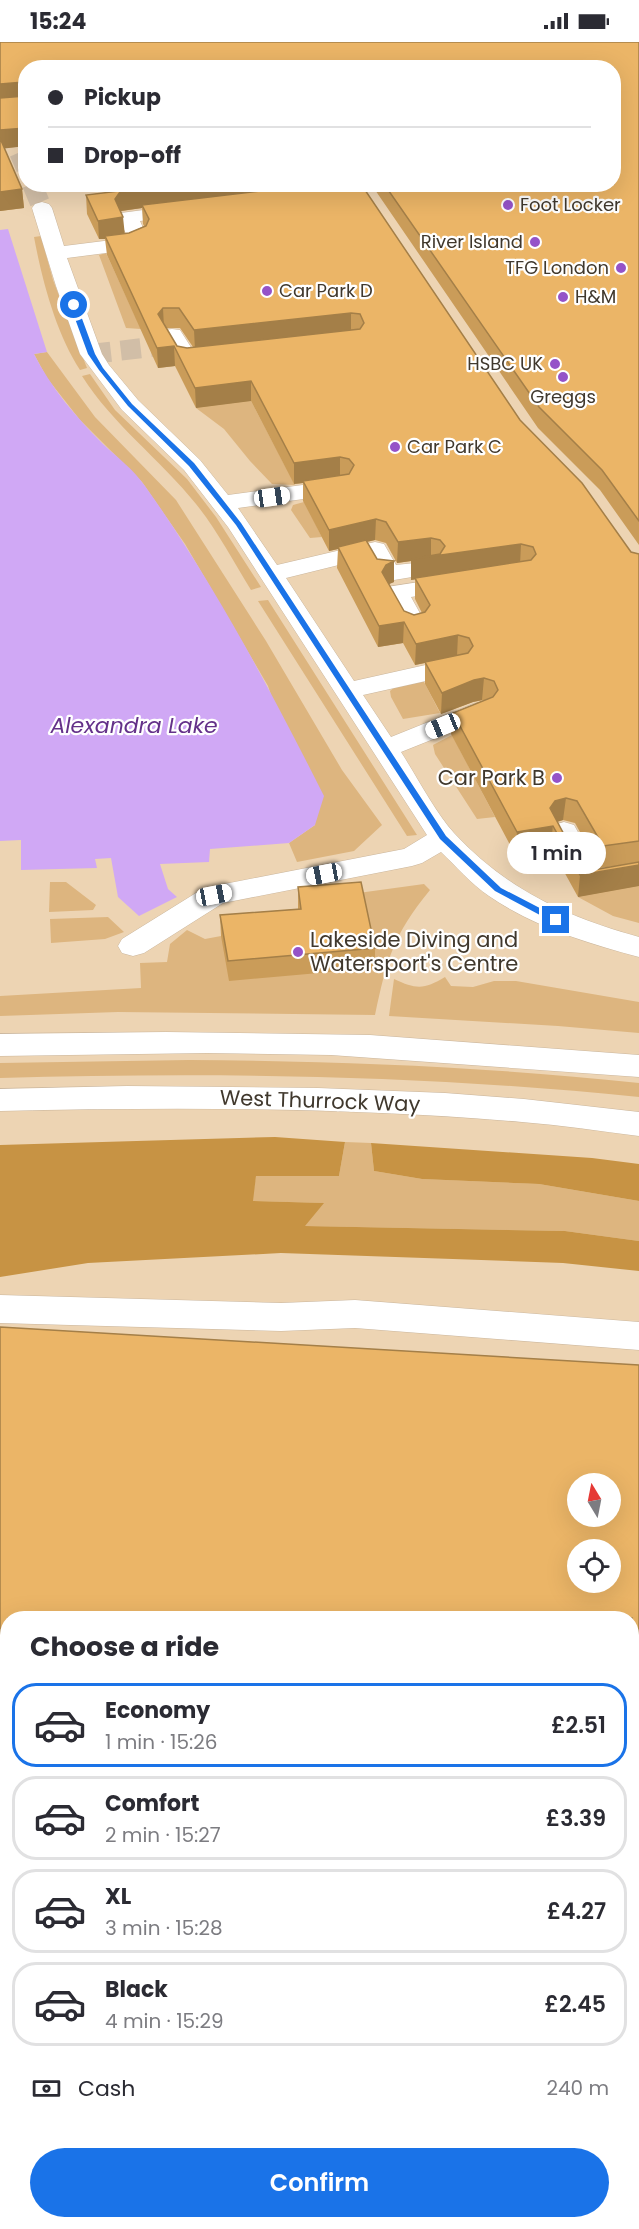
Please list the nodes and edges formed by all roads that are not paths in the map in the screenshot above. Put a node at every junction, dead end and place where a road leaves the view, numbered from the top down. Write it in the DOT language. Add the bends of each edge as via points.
graph roads {
  1 [pos="42,208"];
  2 [pos="205,208"];
  3 [pos="55,253"];
  4 [pos="172,335"];
  5 [pos="194,374"];
  6 [pos="340,487"];
  7 [pos="222,503"];
  8 [pos="270,574"];
  9 [pos="414,626"];
  10 [pos="457,666"];
  11 [pos="346,691"];
  12 [pos="482,710"];
  13 [pos="385,749"];
  14 [pos="564,831"];
  15 [pos="443,837"];
  16 [pos="639,873"];
  17 [pos="133,946"];
  18 [pos="639,947"];
  19 [pos="0,1045"];
  20 [pos="639,1066"];
  21 [pos="0,1100"];
  22 [pos="639,1124"];
  23 [pos="0,1309"];
  24 [pos="639,1336"];
  1 -- 3 [label="main road"];
  2 -- 3 [label="main road" via="128,217 134,241"];
  3 -- 7 [label="main road" via="91,354 101,369 130,405 192,465"];
  4 -- 5 [label="main road" via="188,359 232,362"];
  6 -- 7 [label="main road"];
  7 -- 8 [label="main road"];
  8 -- 9 [label="main road" via="375,551 388,574 477,571 396,592"];
  8 -- 11 [label="main road"];
  10 -- 11 [label="main road"];
  11 -- 13 [label="main road"];
  12 -- 13 [label="main road"];
  13 -- 15 [label="main road"];
  14 -- 16 [label="main road" via="590,881"];
  15 -- 17 [label="main road" via="412,857 214,895"];
  15 -- 18 [label="main road" via="498,890 587,933"];
  19 -- 20 [label="main road" via="332,1044"];
  21 -- 22 [label="main road, West Thurrock Way" via="322,1099 510,1109"];
  23 -- 24 [label="main road" via="281,1317 355,1314"];
}
